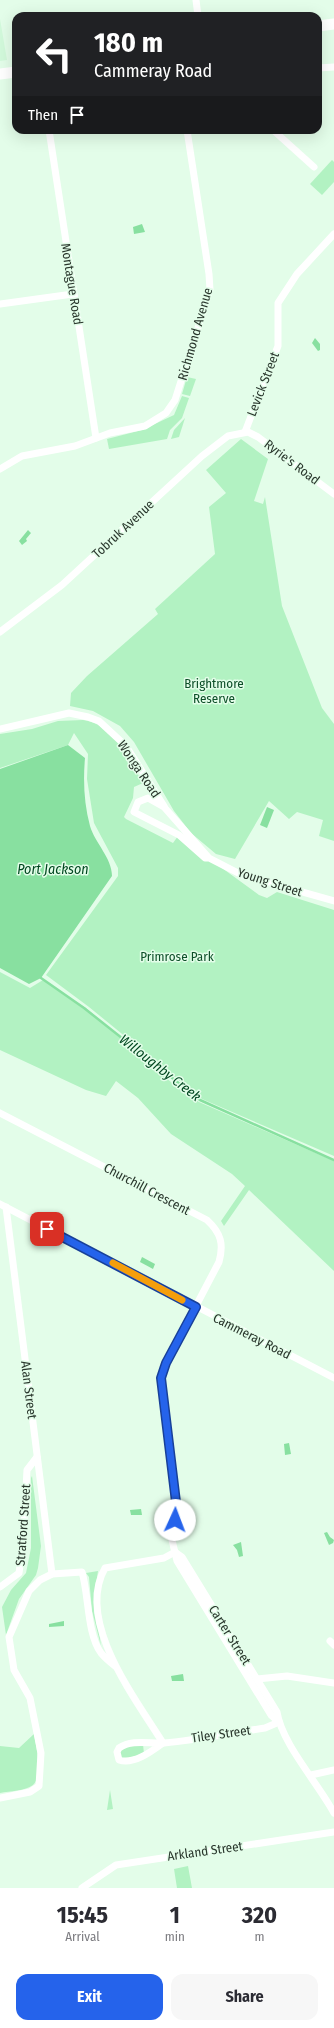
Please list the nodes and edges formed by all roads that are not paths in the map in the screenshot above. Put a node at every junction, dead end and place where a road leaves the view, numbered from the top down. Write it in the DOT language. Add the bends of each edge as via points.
graph roads {
  1 [pos="196,0"];
  2 [pos="198,12"];
  3 [pos="334,24"];
  4 [pos="322,26"];
  5 [pos="334,67"];
  6 [pos="322,68"];
  7 [pos="12,72"];
  8 [pos="0,74"];
  9 [pos="50,134"];
  10 [pos="188,134"];
  11 [pos="277,134"];
  12 [pos="314,167"];
  13 [pos="334,234"];
  14 [pos="73,294"];
  15 [pos="0,304"];
  16 [pos="246,432"];
  17 [pos="96,438"];
  18 [pos="0,469"];
  19 [pos="334,494"];
  20 [pos="0,632"];
  21 [pos="0,729"];
  22 [pos="164,807"];
  23 [pos="209,858"];
  24 [pos="334,901"];
  25 [pos="0,1112"];
  26 [pos="3,1205"];
  27 [pos="196,1307"];
  28 [pos="334,1378"];
  29 [pos="37,1457"];
  30 [pos="175,1552"];
  31 [pos="52,1574"];
  32 [pos="0,1587"];
  33 [pos="115,1666"];
  34 [pos="257,1679"];
  35 [pos="334,1683"];
  36 [pos="278,1722"];
  37 [pos="163,1743"];
  38 [pos="334,1770"];
  39 [pos="311,1775"];
  40 [pos="0,1798"];
  41 [pos="334,1813"];
  42 [pos="334,1832"];
  43 [pos="82,1888"];
  1 -- 2 [label="street"];
  3 -- 4 [label="main road"];
  5 -- 6 [label="street"];
  7 -- 8 [label="main road"];
  9 -- 14 [label="street, Montague Road"];
  10 -- 17 [label="street, Richmond Avenue" via="209,274 208,300 171,408 160,419 145,426"];
  11 -- 12 [label="street"];
  13 -- 16 [label="street, Levick Street" via="297,274 278,304 278,346"];
  14 -- 15 [label="street"];
  14 -- 17 [label="street, Montague Road"];
  16 -- 19 [label="street, Ryrie's Road" via="258,437"];
  16 -- 20 [label="street, Tobruk Avenue" via="228,436 202,456 62,585"];
  17 -- 18 [label="street, Richmond Avenue" via="75,446 22,456"];
  21 -- 22 [label="street, Wonga Road" via="68,713 99,721 126,746"];
  22 -- 23 [label="street, Young Street"];
  22 -- 23 [label="street, Young Street" via="148,798 138,802 134,812 179,835 205,858"];
  23 -- 24 [label="street, Young Street" via="242,875"];
  25 -- 27 [label="street, Churchill Crescent" via="207,1220 221,1239 222,1251"];
  26 -- 27 [label="street, Cammeray Road"];
  26 -- 29 [label="street, Alan Street"];
  27 -- 28 [label="street, Cammeray Road"];
  27 -- 30 [label="street, Carter Street" via="166,1363 161,1378 176,1502 172,1540"];
  29 -- 31 [label="street, Alan Street"];
  29 -- 32 [label="street, Stratford Street" via="27,1470 19,1573"];
  30 -- 33 [label="street" via="164,1558 105,1568 98,1579 96,1596 103,1641"];
  30 -- 34 [label="street, Carter Street" via="182,1557"];
  30 -- 36 [label="street, Carter Street" via="177,1561 271,1715"];
  31 -- 33 [label="street" via="82,1572 94,1641 100,1652"];
  31 -- 40 [label="street" via="40,1580 29,1591 9,1637 14,1670 30,1698 41,1753 39,1786 30,1792"];
  33 -- 37 [label="street"];
  34 -- 35 [label="street" via="287,1676"];
  34 -- 36 [label="street, Carter Street" via="277,1712"];
  36 -- 37 [label="street, Tiley Street" via="265,1728"];
  36 -- 39 [label="street, Carter Street"];
  37 -- 37 [label="street, Tiley Street" via="138,1758 122,1761 117,1756 119,1748 126,1744"];
  38 -- 39 [label="street"];
  39 -- 41 [label="street, Carter Street"];
  42 -- 43 [label="street, Arkland Street" via="116,1865"];
}
